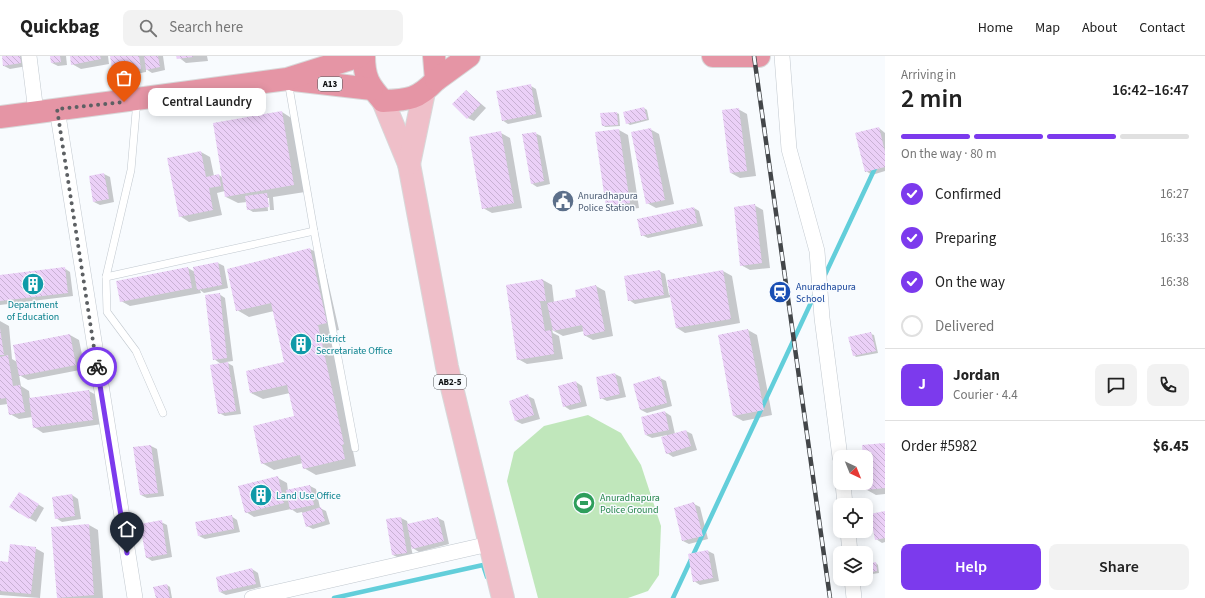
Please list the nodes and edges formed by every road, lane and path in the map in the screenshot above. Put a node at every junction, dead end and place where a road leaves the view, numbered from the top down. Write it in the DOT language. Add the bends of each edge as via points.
graph roads {
  1 [pos="29,56"];
  2 [pos="360,56"];
  3 [pos="364,56"];
  4 [pos="434,56"];
  5 [pos="470,56"];
  6 [pos="713,56"];
  7 [pos="759,56"];
  8 [pos="782,56"];
  9 [pos="287,79"];
  10 [pos="430,86"];
  11 [pos="378,95"];
  12 [pos="137,100"];
  13 [pos="57,109"];
  14 [pos="36,112"];
  15 [pos="0,117"];
  16 [pos="409,164"];
  17 [pos="314,231"];
  18 [pos="106,277"];
  19 [pos="162,413"];
  20 [pos="355,448"];
  21 [pos="839,450"];
  22 [pos="489,544"];
  23 [pos="853,586"];
  24 [pos="134,598"];
  25 [pos="252,598"];
  26 [pos="504,598"];
  27 [pos="854,598"];
  1 -- 14 [label="street"];
  2 -- 9 [label="highway, A13"];
  3 -- 11 [label="highway" via="364,73"];
  4 -- 10 [label="highway"];
  5 -- 10 [label="highway"];
  6 -- 7 [label="highway"];
  8 -- 21 [label="street" via="789,149 817,251 822,318"];
  9 -- 11 [label="highway, A13"];
  9 -- 12 [label="highway, A13"];
  9 -- 17 [label="lane"];
  10 -- 11 [label="highway" via="406,100"];
  10 -- 16 [label="main road, AB2-5"];
  11 -- 16 [label="main road, AB2-5"];
  12 -- 13 [label="highway, A13"];
  12 -- 18 [label="lane" via="131,170"];
  13 -- 14 [label="highway, A13"];
  13 -- 24 [label="street"];
  14 -- 15 [label="highway, A13"];
  16 -- 22 [label="main road, AB2-5" via="447,367"];
  17 -- 18 [label="lane"];
  17 -- 20 [label="lane"];
  18 -- 19 [label="lane" via="107,312 136,350"];
  22 -- 25 [label="street"];
  22 -- 26 [label="main road, AB2-5"];
  23 -- 27 [label="street"];
}
